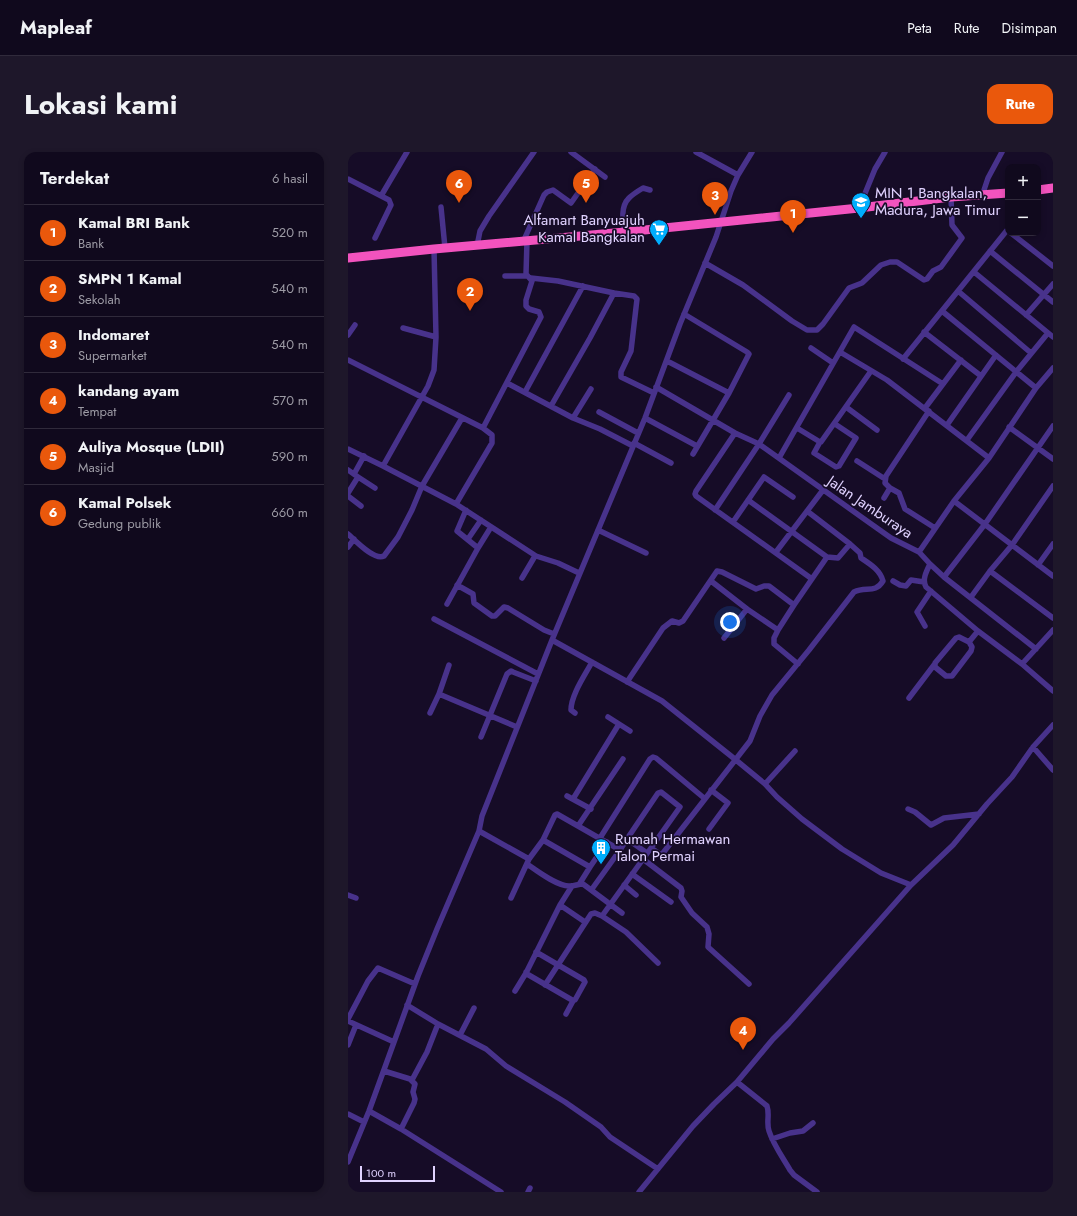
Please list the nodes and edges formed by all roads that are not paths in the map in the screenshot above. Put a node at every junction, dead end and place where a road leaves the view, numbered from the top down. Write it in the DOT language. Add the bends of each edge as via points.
graph roads {
  1 [pos="407,152"];
  2 [pos="534,152"];
  3 [pos="571,152"];
  4 [pos="696,152"];
  5 [pos="752,152"];
  6 [pos="885,152"];
  7 [pos="1002,152"];
  8 [pos="595,169"];
  9 [pos="738,175"];
  10 [pos="606,177"];
  11 [pos="348,179"];
  12 [pos="1053,188"];
  13 [pos="650,190"];
  14 [pos="1041,190"];
  15 [pos="1005,193"];
  16 [pos="381,196"];
  17 [pos="982,196"];
  18 [pos="951,197"];
  19 [pos="441,207"];
  20 [pos="859,208"];
  21 [pos="722,222"];
  22 [pos="625,232"];
  23 [pos="1005,235"];
  24 [pos="1015,236"];
  25 [pos="375,238"];
  26 [pos="525,241"];
  27 [pos="477,246"];
  28 [pos="445,248"];
  29 [pos="434,249"];
  30 [pos="990,251"];
  31 [pos="348,258"];
  32 [pos="705,263"];
  33 [pos="1053,266"];
  34 [pos="974,272"];
  35 [pos="505,276"];
  36 [pos="529,277"];
  37 [pos="1053,284"];
  38 [pos="583,286"];
  39 [pos="958,291"];
  40 [pos="614,292"];
  41 [pos="1043,294"];
  42 [pos="1053,302"];
  43 [pos="942,311"];
  44 [pos="684,314"];
  45 [pos="1026,315"];
  46 [pos="355,325"];
  47 [pos="403,328"];
  48 [pos="924,332"];
  49 [pos="1048,333"];
  50 [pos="348,335"];
  51 [pos="436,337"];
  52 [pos="1053,337"];
  53 [pos="811,348"];
  54 [pos="840,352"];
  55 [pos="1031,353"];
  56 [pos="996,355"];
  57 [pos="903,359"];
  58 [pos="348,360"];
  59 [pos="961,360"];
  60 [pos="667,361"];
  61 [pos="833,363"];
  62 [pos="871,371"];
  63 [pos="1052,371"];
  64 [pos="1016,372"];
  65 [pos="981,376"];
  66 [pos="507,383"];
  67 [pos="943,384"];
  68 [pos="656,387"];
  69 [pos="1036,388"];
  70 [pos="591,389"];
  71 [pos="525,392"];
  72 [pos="729,392"];
  73 [pos="654,393"];
  74 [pos="788,395"];
  75 [pos="421,397"];
  76 [pos="551,406"];
  77 [pos="846,407"];
  78 [pos="927,410"];
  79 [pos="599,412"];
  80 [pos="462,418"];
  81 [pos="573,418"];
  82 [pos="645,418"];
  83 [pos="713,420"];
  84 [pos="835,424"];
  85 [pos="947,425"];
  86 [pos="1053,426"];
  87 [pos="1009,427"];
  88 [pos="483,428"];
  89 [pos="797,428"];
  90 [pos="877,430"];
  91 [pos="638,433"];
  92 [pos="735,433"];
  93 [pos="967,440"];
  94 [pos="820,442"];
  95 [pos="759,444"];
  96 [pos="634,445"];
  97 [pos="697,446"];
  98 [pos="1038,448"];
  99 [pos="348,449"];
  100 [pos="693,454"];
  101 [pos="364,456"];
  102 [pos="779,458"];
  103 [pos="989,458"];
  104 [pos="1053,459"];
  105 [pos="857,461"];
  106 [pos="671,463"];
  107 [pos="383,466"];
  108 [pos="348,470"];
  109 [pos="356,475"];
  110 [pos="885,479"];
  111 [pos="422,486"];
  112 [pos="1053,486"];
  113 [pos="375,488"];
  114 [pos="890,488"];
  115 [pos="823,490"];
  116 [pos="348,495"];
  117 [pos="793,497"];
  118 [pos="884,498"];
  119 [pos="748,500"];
  120 [pos="954,501"];
  121 [pos="456,504"];
  122 [pos="361,506"];
  123 [pos="466,510"];
  124 [pos="715,510"];
  125 [pos="807,511"];
  126 [pos="481,520"];
  127 [pos="733,522"];
  128 [pos="985,524"];
  129 [pos="936,526"];
  130 [pos="491,527"];
  131 [pos="598,530"];
  132 [pos="792,532"];
  133 [pos="348,534"];
  134 [pos="354,539"];
  135 [pos="468,539"];
  136 [pos="850,544"];
  137 [pos="1053,544"];
  138 [pos="1012,545"];
  139 [pos="348,547"];
  140 [pos="478,548"];
  141 [pos="776,552"];
  142 [pos="919,552"];
  143 [pos="646,553"];
  144 [pos="535,556"];
  145 [pos="827,557"];
  146 [pos="930,564"];
  147 [pos="1038,564"];
  148 [pos="990,571"];
  149 [pos="579,573"];
  150 [pos="1053,576"];
  151 [pos="944,577"];
  152 [pos="522,578"];
  153 [pos="812,579"];
  154 [pos="711,580"];
  155 [pos="892,581"];
  156 [pos="924,582"];
  157 [pos="457,585"];
  158 [pos="931,591"];
  159 [pos="971,597"];
  160 [pos="447,604"];
  161 [pos="794,605"];
  162 [pos="746,609"];
  163 [pos="1053,618"];
  164 [pos="434,619"];
  165 [pos="925,626"];
  166 [pos="778,630"];
  167 [pos="1053,630"];
  168 [pos="978,632"];
  169 [pos="554,634"];
  170 [pos="724,638"];
  171 [pos="552,640"];
  172 [pos="969,642"];
  173 [pos="1036,649"];
  174 [pos="592,662"];
  175 [pos="798,664"];
  176 [pos="1022,664"];
  177 [pos="449,665"];
  178 [pos="934,665"];
  179 [pos="538,674"];
  180 [pos="536,681"];
  181 [pos="627,682"];
  182 [pos="1053,691"];
  183 [pos="439,694"];
  184 [pos="909,698"];
  185 [pos="430,713"];
  186 [pos="575,713"];
  187 [pos="490,715"];
  188 [pos="608,716"];
  189 [pos="619,724"];
  190 [pos="1053,725"];
  191 [pos="517,727"];
  192 [pos="630,731"];
  193 [pos="481,737"];
  194 [pos="1033,747"];
  195 [pos="795,751"];
  196 [pos="623,760"];
  197 [pos="736,760"];
  198 [pos="1053,770"];
  199 [pos="765,784"];
  200 [pos="711,790"];
  201 [pos="567,796"];
  202 [pos="704,798"];
  203 [pos="573,799"];
  204 [pos="591,809"];
  205 [pos="908,809"];
  206 [pos="979,814"];
  207 [pos="578,826"];
  208 [pos="709,829"];
  209 [pos="479,831"];
  210 [pos="600,838"];
  211 [pos="627,839"];
  212 [pos="543,840"];
  213 [pos="607,842"];
  214 [pos="620,850"];
  215 [pos="649,850"];
  216 [pos="643,859"];
  217 [pos="528,862"];
  218 [pos="590,867"];
  219 [pos="632,874"];
  220 [pos="580,884"];
  221 [pos="624,885"];
  222 [pos="910,885"];
  223 [pos="572,886"];
  224 [pos="592,890"];
  225 [pos="636,895"];
  226 [pos="348,896"];
  227 [pos="356,898"];
  228 [pos="511,898"];
  229 [pos="671,902"];
  230 [pos="610,904"];
  231 [pos="560,905"];
  232 [pos="622,913"];
  233 [pos="602,916"];
  234 [pos="585,922"];
  235 [pos="536,952"];
  236 [pos="658,963"];
  237 [pos="558,964"];
  238 [pos="526,973"];
  239 [pos="415,984"];
  240 [pos="749,984"];
  241 [pos="545,985"];
  242 [pos="515,992"];
  243 [pos="573,1001"];
  244 [pos="408,1005"];
  245 [pos="474,1008"];
  246 [pos="566,1014"];
  247 [pos="348,1020"];
  248 [pos="438,1024"];
  249 [pos="356,1025"];
  250 [pos="460,1035"];
  251 [pos="394,1042"];
  252 [pos="348,1045"];
  253 [pos="384,1071"];
  254 [pos="412,1080"];
  255 [pos="737,1082"];
  256 [pos="369,1111"];
  257 [pos="348,1114"];
  258 [pos="364,1122"];
  259 [pos="813,1123"];
  260 [pos="401,1129"];
  261 [pos="772,1139"];
  262 [pos="348,1162"];
  263 [pos="658,1169"];
  264 [pos="501,1192"];
  265 [pos="639,1192"];
  266 [pos="817,1192"];
  1 -- 16 [label="street"];
  2 -- 27 [label="street" via="486,219"];
  3 -- 8 [label="street"];
  4 -- 9 [label="street"];
  5 -- 9 [label="street"];
  6 -- 20 [label="street"];
  7 -- 17 [label="street"];
  8 -- 10 [label="street"];
  8 -- 26 [label="street" via="571,203 553,190 544,195"];
  9 -- 21 [label="street"];
  11 -- 16 [label="street"];
  12 -- 14 [label="highway"];
  13 -- 22 [label="street" via="643,188 625,204 622,215"];
  15 -- 17 [label="highway"];
  16 -- 25 [label="street" via="389,200 391,205"];
  17 -- 18 [label="highway"];
  18 -- 20 [label="highway"];
  18 -- 32 [label="street" via="952,225 962,238 941,267 924,280 897,262 881,265 862,283 849,288 817,330 807,330 743,285"];
  19 -- 28 [label="street"];
  20 -- 21 [label="highway"];
  21 -- 22 [label="highway"];
  21 -- 32 [label="street"];
  22 -- 26 [label="highway"];
  23 -- 30 [label="street"];
  24 -- 33 [label="street"];
  26 -- 27 [label="highway"];
  26 -- 36 [label="street" via="526,274"];
  27 -- 28 [label="highway"];
  28 -- 29 [label="highway"];
  29 -- 31 [label="highway"];
  29 -- 51 [label="street"];
  30 -- 34 [label="street"];
  30 -- 41 [label="street"];
  32 -- 44 [label="street"];
  34 -- 39 [label="street"];
  34 -- 45 [label="street"];
  35 -- 36 [label="street"];
  36 -- 38 [label="street"];
  36 -- 66 [label="street" via="532,281 526,306 539,312 542,317"];
  37 -- 41 [label="street"];
  38 -- 40 [label="street"];
  38 -- 71 [label="street"];
  39 -- 43 [label="street"];
  39 -- 55 [label="street"];
  40 -- 73 [label="street" via="637,299 631,351 621,377"];
  40 -- 76 [label="street"];
  41 -- 42 [label="street"];
  41 -- 45 [label="street"];
  43 -- 48 [label="street"];
  43 -- 56 [label="street"];
  44 -- 60 [label="street"];
  44 -- 72 [label="street" via="749,354"];
  45 -- 49 [label="street"];
  46 -- 50 [label="street"];
  47 -- 51 [label="street"];
  48 -- 57 [label="street"];
  48 -- 59 [label="street"];
  49 -- 52 [label="street"];
  49 -- 55 [label="street"];
  51 -- 75 [label="street" via="434,370"];
  53 -- 61 [label="street"];
  54 -- 57 [label="street" via="854,326"];
  54 -- 61 [label="street"];
  54 -- 62 [label="street"];
  55 -- 64 [label="street"];
  56 -- 64 [label="street"];
  56 -- 65 [label="street"];
  57 -- 67 [label="street"];
  58 -- 75 [label="street"];
  59 -- 65 [label="street"];
  59 -- 67 [label="street"];
  60 -- 68 [label="street"];
  60 -- 72 [label="street"];
  61 -- 89 [label="street"];
  62 -- 77 [label="street"];
  62 -- 78 [label="street"];
  63 -- 69 [label="street, Jalan Jamburaya"];
  64 -- 69 [label="street"];
  64 -- 93 [label="street"];
  65 -- 85 [label="street"];
  66 -- 71 [label="street"];
  66 -- 88 [label="street"];
  67 -- 78 [label="street"];
  68 -- 73 [label="street"];
  68 -- 83 [label="street, Jalan Jamburaya"];
  69 -- 87 [label="street, Jalan Jamburaya"];
  70 -- 81 [label="street"];
  71 -- 76 [label="street"];
  72 -- 83 [label="street"];
  73 -- 82 [label="street"];
  74 -- 95 [label="street"];
  75 -- 80 [label="street"];
  75 -- 107 [label="street"];
  76 -- 81 [label="street"];
  77 -- 84 [label="street"];
  77 -- 90 [label="street"];
  78 -- 85 [label="street"];
  78 -- 110 [label="street"];
  79 -- 91 [label="street"];
  80 -- 88 [label="street"];
  80 -- 111 [label="street"];
  81 -- 96 [label="street"];
  82 -- 91 [label="street"];
  82 -- 97 [label="street"];
  83 -- 92 [label="street, Jalan Jamburaya"];
  83 -- 97 [label="street"];
  84 -- 94 [label="street"];
  84 -- 94 [label="street" via="856,438 839,466 836,467 814,453"];
  85 -- 93 [label="street"];
  86 -- 98 [label="street"];
  87 -- 98 [label="street"];
  87 -- 103 [label="street, Jalan Jamburaya"];
  88 -- 121 [label="street" via="492,435 492,443"];
  89 -- 94 [label="street"];
  89 -- 102 [label="street"];
  91 -- 96 [label="street"];
  92 -- 95 [label="street, Jalan Jamburaya"];
  92 -- 124 [label="street" via="695,494"];
  93 -- 103 [label="street"];
  95 -- 102 [label="street, Jalan Jamburaya"];
  95 -- 124 [label="street"];
  96 -- 106 [label="street"];
  96 -- 131 [label="street"];
  97 -- 100 [label="street"];
  98 -- 104 [label="street"];
  98 -- 128 [label="street"];
  99 -- 101 [label="street"];
  101 -- 107 [label="street"];
  101 -- 109 [label="street"];
  102 -- 115 [label="street, Jalan Jamburaya"];
  103 -- 120 [label="street, Jalan Jamburaya"];
  105 -- 110 [label="street"];
  107 -- 111 [label="street"];
  108 -- 109 [label="street"];
  109 -- 113 [label="street"];
  109 -- 116 [label="street"];
  110 -- 114 [label="street"];
  111 -- 121 [label="street"];
  111 -- 134 [label="street" via="404,526 384,556 381,558 372,554"];
  112 -- 138 [label="street"];
  114 -- 118 [label="street"];
  114 -- 129 [label="street" via="899,493 904,506"];
  115 -- 125 [label="street"];
  115 -- 142 [label="street, Jalan Jamburaya" via="891,538"];
  116 -- 122 [label="street"];
  117 -- 119 [label="street" via="764,477"];
  119 -- 127 [label="street"];
  119 -- 132 [label="street"];
  120 -- 128 [label="street"];
  120 -- 129 [label="street, Jalan Jamburaya"];
  121 -- 123 [label="street"];
  123 -- 126 [label="street"];
  123 -- 135 [label="street" via="457,531"];
  124 -- 127 [label="street"];
  125 -- 132 [label="street"];
  125 -- 136 [label="street"];
  126 -- 130 [label="street"];
  126 -- 135 [label="street"];
  127 -- 141 [label="street"];
  128 -- 138 [label="street"];
  128 -- 151 [label="street"];
  129 -- 142 [label="street, Jalan Jamburaya"];
  130 -- 140 [label="street"];
  130 -- 144 [label="street"];
  131 -- 143 [label="street"];
  131 -- 149 [label="street"];
  132 -- 141 [label="street"];
  132 -- 145 [label="street"];
  133 -- 134 [label="street"];
  134 -- 139 [label="street"];
  135 -- 140 [label="street"];
  136 -- 145 [label="street" via="838,558"];
  136 -- 175 [label="street" via="860,553 860,558 873,566 882,576 883,581 879,587 854,592"];
  137 -- 147 [label="street"];
  138 -- 147 [label="street"];
  138 -- 148 [label="street"];
  140 -- 157 [label="street"];
  141 -- 153 [label="street"];
  142 -- 146 [label="street"];
  144 -- 149 [label="street"];
  144 -- 152 [label="street"];
  145 -- 153 [label="street"];
  146 -- 151 [label="street"];
  146 -- 156 [label="street"];
  147 -- 150 [label="street"];
  148 -- 159 [label="street"];
  148 -- 163 [label="street"];
  149 -- 169 [label="street"];
  151 -- 159 [label="street"];
  153 -- 161 [label="street"];
  154 -- 161 [label="street" via="715,573 722,572 756,589 769,586"];
  154 -- 162 [label="street"];
  154 -- 181 [label="street" via="683,621 672,621 663,628"];
  155 -- 156 [label="street" via="906,586 911,580"];
  156 -- 158 [label="street"];
  157 -- 160 [label="street"];
  157 -- 169 [label="street" via="473,594 474,603 492,616 508,608"];
  158 -- 165 [label="street" via="917,612"];
  158 -- 168 [label="street"];
  159 -- 173 [label="street"];
  161 -- 166 [label="street"];
  162 -- 166 [label="street"];
  162 -- 170 [label="street"];
  164 -- 179 [label="street"];
  166 -- 175 [label="street" via="774,644"];
  167 -- 173 [label="street"];
  168 -- 172 [label="street"];
  168 -- 176 [label="street"];
  169 -- 171 [label="street"];
  171 -- 174 [label="street"];
  171 -- 179 [label="street"];
  172 -- 178 [label="street" via="960,637 956,638"];
  172 -- 178 [label="street" via="971,652 952,676 946,676"];
  173 -- 176 [label="street"];
  174 -- 181 [label="street"];
  174 -- 186 [label="street" via="571,706"];
  175 -- 197 [label="street" via="772,695 750,740"];
  176 -- 182 [label="street"];
  177 -- 183 [label="street"];
  178 -- 184 [label="street"];
  179 -- 180 [label="street"];
  180 -- 187 [label="street" via="509,672"];
  180 -- 191 [label="street"];
  181 -- 197 [label="street" via="662,701"];
  183 -- 185 [label="street"];
  183 -- 187 [label="street"];
  187 -- 191 [label="street"];
  187 -- 193 [label="street"];
  188 -- 189 [label="street"];
  189 -- 192 [label="street"];
  189 -- 203 [label="street"];
  190 -- 194 [label="street"];
  191 -- 209 [label="street" via="487,800"];
  194 -- 198 [label="street"];
  194 -- 206 [label="street" via="1012,777"];
  195 -- 199 [label="street"];
  196 -- 204 [label="street"];
  197 -- 199 [label="street"];
  197 -- 200 [label="street"];
  199 -- 222 [label="street" via="802,819 842,849 881,873"];
  200 -- 202 [label="street"];
  200 -- 208 [label="street" via="728,803"];
  201 -- 203 [label="street"];
  202 -- 210 [label="street" via="653,757"];
  202 -- 215 [label="street" via="663,853"];
  203 -- 204 [label="street"];
  204 -- 207 [label="street"];
  205 -- 206 [label="street" via="931,825 944,818"];
  206 -- 222 [label="street" via="953,845"];
  207 -- 210 [label="street"];
  207 -- 212 [label="street" via="558,814"];
  209 -- 217 [label="street"];
  209 -- 239 [label="street"];
  210 -- 213 [label="street"];
  211 -- 214 [label="street"];
  211 -- 215 [label="street"];
  211 -- 215 [label="street" via="658,792 661,792 680,807"];
  212 -- 217 [label="street"];
  212 -- 218 [label="street"];
  213 -- 214 [label="street"];
  213 -- 218 [label="street"];
  214 -- 224 [label="street"];
  215 -- 216 [label="street"];
  216 -- 219 [label="street"];
  216 -- 240 [label="street" via="681,888 684,902 694,916 707,927 709,948"];
  217 -- 223 [label="street" via="554,881"];
  217 -- 228 [label="street"];
  218 -- 220 [label="street"];
  219 -- 221 [label="street"];
  219 -- 229 [label="street"];
  220 -- 223 [label="street"];
  220 -- 224 [label="street"];
  221 -- 225 [label="street"];
  221 -- 230 [label="street"];
  222 -- 255 [label="street"];
  223 -- 231 [label="street"];
  224 -- 230 [label="street"];
  226 -- 227 [label="street"];
  230 -- 232 [label="street"];
  230 -- 233 [label="street"];
  231 -- 234 [label="street"];
  231 -- 235 [label="street"];
  233 -- 234 [label="street" via="592,914"];
  233 -- 236 [label="street" via="626,932"];
  234 -- 237 [label="street"];
  235 -- 237 [label="street"];
  235 -- 238 [label="street"];
  237 -- 241 [label="street"];
  237 -- 243 [label="street" via="585,980"];
  238 -- 241 [label="street"];
  238 -- 242 [label="street"];
  239 -- 244 [label="street"];
  239 -- 247 [label="street" via="378,968 368,981"];
  241 -- 243 [label="street"];
  243 -- 246 [label="street"];
  244 -- 248 [label="street"];
  244 -- 251 [label="street"];
  245 -- 250 [label="street"];
  247 -- 249 [label="street"];
  248 -- 250 [label="street"];
  248 -- 254 [label="street"];
  249 -- 251 [label="street"];
  249 -- 252 [label="street"];
  250 -- 263 [label="street" via="486,1049 506,1066 565,1102 601,1127 610,1137"];
  251 -- 253 [label="street"];
  253 -- 254 [label="street"];
  253 -- 256 [label="street"];
  254 -- 260 [label="street" via="415,1084 412,1092 415,1099"];
  255 -- 261 [label="street" via="766,1106"];
  255 -- 263 [label="street" via="693,1126"];
  256 -- 258 [label="street"];
  256 -- 260 [label="street"];
  257 -- 258 [label="street"];
  258 -- 262 [label="street"];
  259 -- 261 [label="street" via="803,1131"];
  260 -- 264 [label="street"];
  261 -- 266 [label="street" via="794,1175"];
  263 -- 265 [label="street"];
}
